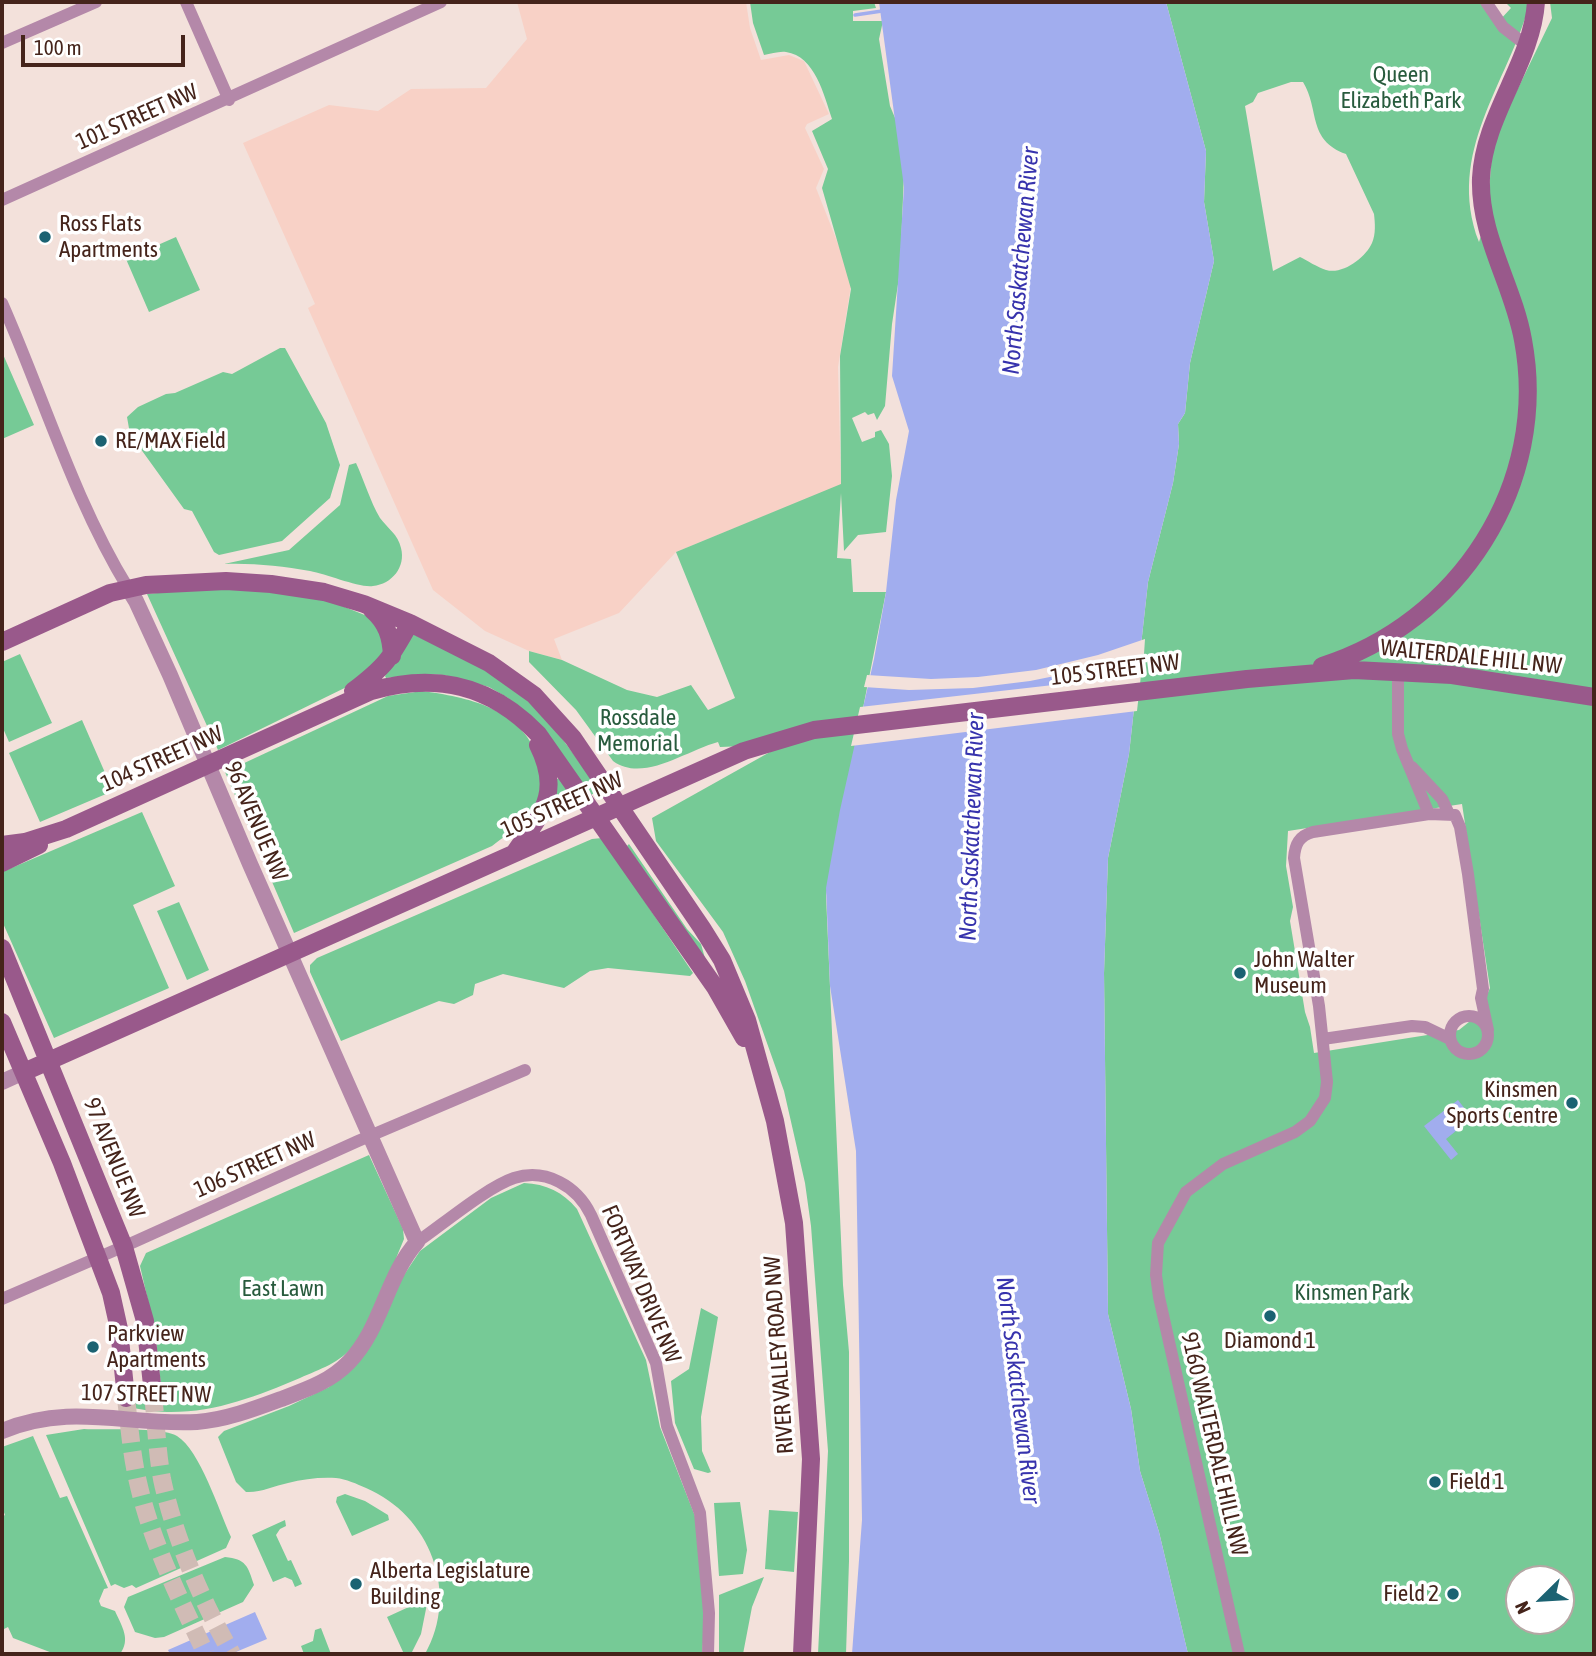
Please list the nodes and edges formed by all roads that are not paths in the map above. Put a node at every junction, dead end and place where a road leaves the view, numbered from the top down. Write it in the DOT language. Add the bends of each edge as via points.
graph roads {
  1 [pos="96,2"];
  2 [pos="186,2"];
  3 [pos="442,2"];
  4 [pos="1486,2"];
  5 [pos="1536,2"];
  6 [pos="2,43"];
  7 [pos="1526,45"];
  8 [pos="229,100"];
  9 [pos="2,200"];
  10 [pos="2,303"];
  11 [pos="128,588"];
  12 [pos="364,604"];
  13 [pos="410,623"];
  14 [pos="2,642"];
  15 [pos="392,656"];
  16 [pos="1398,672"];
  17 [pos="1298,673"];
  18 [pos="1216,682"];
  19 [pos="1594,697"];
  20 [pos="338,705"];
  21 [pos="527,723"];
  22 [pos="1407,762"];
  23 [pos="207,765"];
  24 [pos="620,806"];
  25 [pos="1429,814"];
  26 [pos="1449,814"];
  27 [pos="596,816"];
  28 [pos="66,829"];
  29 [pos="2,845"];
  30 [pos="514,853"];
  31 [pos="2,863"];
  32 [pos="2,948"];
  33 [pos="289,953"];
  34 [pos="1481,998"];
  35 [pos="1464,1017"];
  36 [pos="2,1022"];
  37 [pos="1488,1030"];
  38 [pos="1323,1039"];
  39 [pos="1450,1039"];
  40 [pos="755,1057"];
  41 [pos="49,1061"];
  42 [pos="525,1070"];
  43 [pos="24,1072"];
  44 [pos="2,1082"];
  45 [pos="371,1136"];
  46 [pos="417,1242"];
  47 [pos="124,1247"];
  48 [pos="99,1258"];
  49 [pos="2,1299"];
  50 [pos="153,1394"];
  51 [pos="126,1398"];
  52 [pos="2,1431"];
  53 [pos="708,1654"];
  54 [pos="802,1654"];
  55 [pos="1239,1654"];
  1 -- 6 [label="street"];
  2 -- 8 [label="street"];
  3 -- 8 [label="street, 101 STREET NW"];
  4 -- 7 [label="street" via="1503,27"];
  5 -- 7 [label="main road"];
  7 -- 17 [label="main road" via="1493,124 1481,175 1487,232 1515,308 1525,354 1528,409 1517,468 1490,531 1454,584 1437,600 1370,646"];
  8 -- 9 [label="street, 101 STREET NW"];
  10 -- 11 [label="street, 96 AVENUE NW" via="94,524"];
  11 -- 12 [label="main road, RIVER VALLEY ROAD NW" via="226,581 271,584"];
  11 -- 14 [label="main road, RIVER VALLEY ROAD NW"];
  11 -- 23 [label="street, 96 AVENUE NW"];
  12 -- 13 [label="main road, RIVER VALLEY ROAD NW"];
  12 -- 15 [label="main road" via="386,627"];
  13 -- 15 [label="main road"];
  13 -- 24 [label="main road, RIVER VALLEY ROAD NW" via="489,663 534,695 573,738"];
  15 -- 20 [label="main road"];
  16 -- 17 [label="main road, WALTERDALE HILL NW"];
  16 -- 19 [label="main road, WALTERDALE HILL NW" via="1483,679"];
  16 -- 22 [label="street" via="1398,734"];
  17 -- 18 [label="main road, WALTERDALE HILL NW"];
  18 -- 24 [label="main road, 105 STREET NW" via="814,730 744,751"];
  20 -- 21 [label="main road, RIVER VALLEY ROAD NW" via="382,688 458,685 482,692"];
  20 -- 23 [label="main road, 104 STREET NW"];
  21 -- 27 [label="main road, RIVER VALLEY ROAD NW"];
  21 -- 30 [label="main road" via="547,764 549,793 540,817"];
  22 -- 25 [label="street"];
  22 -- 26 [label="street" via="1436,790"];
  23 -- 28 [label="main road, 104 STREET NW"];
  23 -- 33 [label="street, 96 AVENUE NW"];
  24 -- 27 [label="main road, 105 STREET NW"];
  24 -- 40 [label="main road, RIVER VALLEY ROAD NW" via="722,960 747,1020"];
  25 -- 26 [label="street"];
  25 -- 38 [label="street" via="1313,832 1295,846"];
  26 -- 34 [label="street" via="1455,815 1460,827"];
  27 -- 30 [label="main road, 105 STREET NW"];
  27 -- 40 [label="main road, RIVER VALLEY ROAD NW" via="715,987"];
  28 -- 29 [label="main road, 104 STREET NW"];
  28 -- 31 [label="main road"];
  30 -- 33 [label="main road, 105 STREET NW"];
  32 -- 41 [label="main road, 97 AVENUE NW"];
  33 -- 41 [label="main road, 105 STREET NW"];
  33 -- 45 [label="street, 96 AVENUE NW"];
  34 -- 35 [label="street"];
  34 -- 37 [label="street"];
  35 -- 37 [label="street" via="1480,1019"];
  35 -- 39 [label="street" via="1452,1026"];
  36 -- 43 [label="main road"];
  37 -- 39 [label="street" via="1484,1048 1474,1054 1456,1050"];
  38 -- 39 [label="street" via="1412,1026"];
  38 -- 55 [label="street, 9160 WALTERDALE HILL NW" via="1326,1090 1317,1114 1296,1132 1223,1164 1202,1179 1186,1192 1158,1243 1159,1297"];
  40 -- 54 [label="main road, RIVER VALLEY ROAD NW" via="775,1121 794,1223 802,1319 811,1469"];
  41 -- 43 [label="main road, 105 STREET NW"];
  41 -- 47 [label="main road, 97 AVENUE NW"];
  42 -- 45 [label="street, 106 STREET NW"];
  43 -- 44 [label="street, 105 STREET NW"];
  43 -- 48 [label="main road"];
  45 -- 46 [label="street, 96 AVENUE NW"];
  45 -- 47 [label="street, 106 STREET NW"];
  46 -- 52 [label="street, 107 STREET NW" via="400,1264 358,1352 320,1384 206,1421 60,1416"];
  46 -- 53 [label="street, FORTWAY DRIVE NW" via="495,1188 521,1177 559,1181 581,1199 656,1363 667,1426 700,1513"];
  47 -- 48 [label="street, 106 STREET NW"];
  47 -- 50 [label="main road, 97 AVENUE NW" via="145,1321"];
  48 -- 49 [label="street, 106 STREET NW"];
  48 -- 51 [label="main road" via="119,1329"];
}
